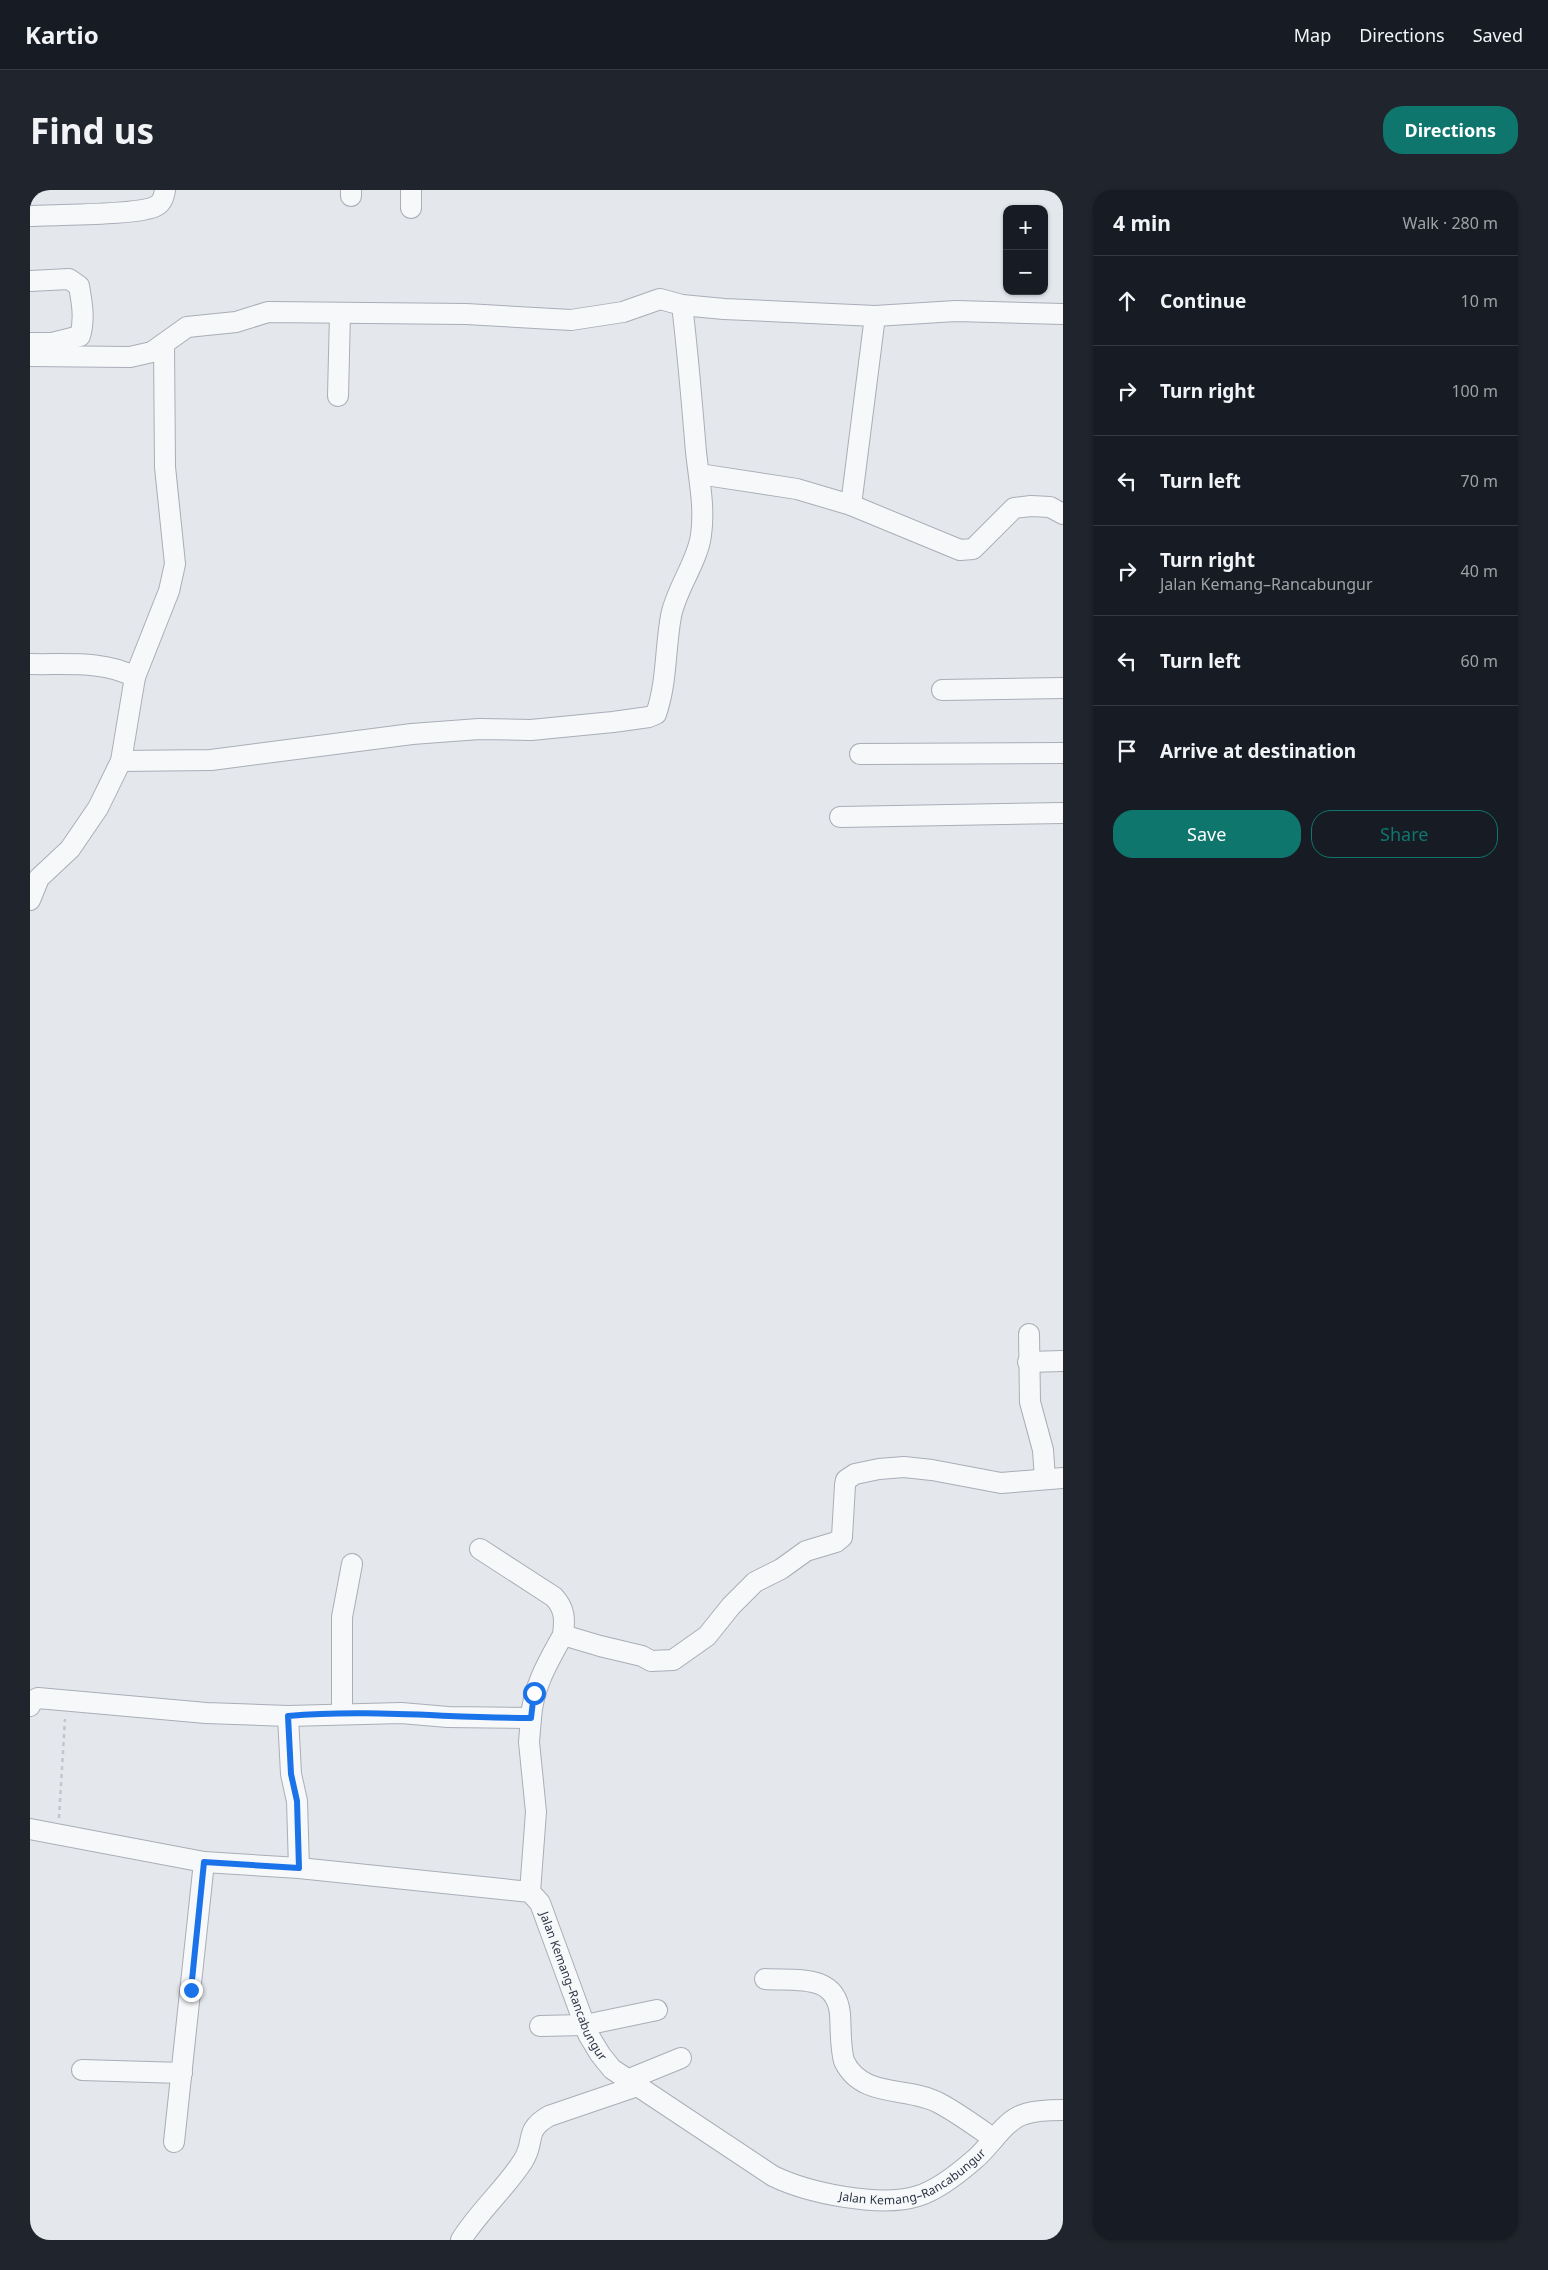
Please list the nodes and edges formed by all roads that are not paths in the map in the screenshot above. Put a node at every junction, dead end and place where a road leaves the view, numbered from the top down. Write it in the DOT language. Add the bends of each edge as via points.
graph roads {
  1 [pos="165,190"];
  2 [pos="30,216"];
  3 [pos="30,281"];
  4 [pos="682,305"];
  5 [pos="340,313"];
  6 [pos="1063,314"];
  7 [pos="875,316"];
  8 [pos="30,343"];
  9 [pos="164,344"];
  10 [pos="30,356"];
  11 [pos="338,396"];
  12 [pos="699,474"];
  13 [pos="851,505"];
  14 [pos="1063,514"];
  15 [pos="30,664"];
  16 [pos="135,677"];
  17 [pos="1063,688"];
  18 [pos="942,690"];
  19 [pos="1063,753"];
  20 [pos="860,754"];
  21 [pos="121,761"];
  22 [pos="1063,813"];
  23 [pos="840,817"];
  24 [pos="30,900"];
  25 [pos="1029,1334"];
  26 [pos="1063,1361"];
  27 [pos="1028,1362"];
  28 [pos="1054,1479"];
  29 [pos="480,1548"];
  30 [pos="352,1564"];
  31 [pos="563,1634"];
  32 [pos="30,1706"];
  33 [pos="342,1714"];
  34 [pos="288,1716"];
  35 [pos="531,1718"];
  36 [pos="30,1829"];
  37 [pos="204,1862"];
  38 [pos="299,1868"];
  39 [pos="530,1892"];
  40 [pos="765,1979"];
  41 [pos="657,2010"];
  42 [pos="585,2025"];
  43 [pos="540,2026"];
  44 [pos="681,2058"];
  45 [pos="82,2070"];
  46 [pos="182,2073"];
  47 [pos="632,2083"];
  48 [pos="1063,2110"];
  49 [pos="994,2139"];
  50 [pos="174,2142"];
  51 [pos="464,2235"];
  1 -- 2 [label="street" via="164,198 156,206 135,211"];
  3 -- 8 [label="street" via="69,279 79,286 83,307 80,336 52,343"];
  4 -- 5 [label="street" via="660,299 623,312 571,320 466,314"];
  4 -- 7 [label="street"];
  4 -- 12 [label="street"];
  5 -- 9 [label="street" via="268,312 236,322 187,327"];
  5 -- 11 [label="street"];
  6 -- 7 [label="street" via="956,311"];
  7 -- 13 [label="street"];
  9 -- 10 [label="street" via="152,352 130,357"];
  9 -- 16 [label="street" via="165,467 175,564 169,591"];
  12 -- 13 [label="street" via="797,489"];
  12 -- 21 [label="street" via="701,536 671,615 662,693 656,714 531,730 479,729 412,734 211,760"];
  13 -- 14 [label="street" via="965,550 973,549 1014,508 1050,507"];
  15 -- 16 [label="street" via="102,666 116,668"];
  16 -- 21 [label="street"];
  17 -- 18 [label="street"];
  19 -- 20 [label="street"];
  21 -- 24 [label="street" via="98,808 70,849 39,878"];
  22 -- 23 [label="street"];
  25 -- 27 [label="street"];
  26 -- 27 [label="street"];
  27 -- 28 [label="street" via="1030,1402"];
  28 -- 31 [label="street" via="1001,1483 904,1468 879,1468 855,1474 846,1480 842,1537 806,1551 755,1582 707,1636 673,1660 651,1661"];
  29 -- 31 [label="street" via="561,1604 565,1615"];
  30 -- 33 [label="street" via="342,1617"];
  31 -- 35 [label="street" via="534,1693"];
  32 -- 34 [label="street" via="38,1698 185,1712"];
  33 -- 34 [label="street"];
  33 -- 35 [label="street"];
  34 -- 38 [label="street" via="291,1774 297,1801"];
  35 -- 39 [label="street" via="529,1742 536,1812"];
  36 -- 37 [label="street"];
  37 -- 38 [label="street"];
  37 -- 46 [label="street"];
  38 -- 39 [label="street"];
  39 -- 42 [label="street, Jalan Kemang–Rancabungur" via="540,1904"];
  40 -- 49 [label="street" via="824,1984 834,1992 839,2003 847,2068 878,2089 939,2102"];
  41 -- 42 [label="street"];
  42 -- 43 [label="street"];
  42 -- 47 [label="street, Jalan Kemang–Rancabungur" via="612,2069"];
  44 -- 47 [label="street"];
  45 -- 46 [label="street"];
  46 -- 50 [label="street"];
  47 -- 49 [label="street, Jalan Kemang–Rancabungur" via="773,2176 815,2192 880,2200 920,2195 976,2159"];
  47 -- 51 [label="street" via="537,2123 532,2130 525,2159"];
  48 -- 49 [label="street, Jalan Kemang–Rancabungur" via="1024,2114 1008,2124"];
}
